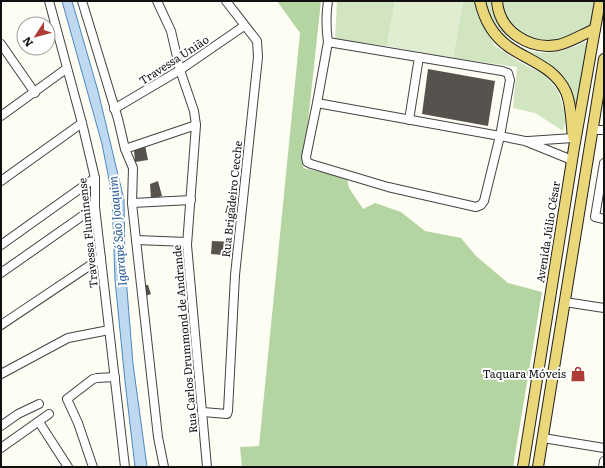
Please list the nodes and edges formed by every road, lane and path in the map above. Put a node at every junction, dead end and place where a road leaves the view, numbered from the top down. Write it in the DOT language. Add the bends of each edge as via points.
graph roads {
  1 [pos="49,1"];
  2 [pos="82,1"];
  3 [pos="157,1"];
  4 [pos="226,1"];
  5 [pos="328,1"];
  6 [pos="480,1"];
  7 [pos="497,1"];
  8 [pos="600,1"];
  9 [pos="244,26"];
  10 [pos="595,28"];
  11 [pos="328,42"];
  12 [pos="1,44"];
  13 [pos="419,57"];
  14 [pos="604,59"];
  15 [pos="66,69"];
  16 [pos="180,70"];
  17 [pos="35,93"];
  18 [pos="317,103"];
  19 [pos="604,103"];
  20 [pos="114,109"];
  21 [pos="1,116"];
  22 [pos="409,120"];
  23 [pos="82,123"];
  24 [pos="196,125"];
  25 [pos="601,130"];
  26 [pos="500,136"];
  27 [pos="573,138"];
  28 [pos="525,141"];
  29 [pos="574,148"];
  30 [pos="126,149"];
  31 [pos="572,160"];
  32 [pos="604,163"];
  33 [pos="587,166"];
  34 [pos="95,178"];
  35 [pos="1,181"];
  36 [pos="191,200"];
  37 [pos="132,203"];
  38 [pos="95,207"];
  39 [pos="604,219"];
  40 [pos="136,240"];
  41 [pos="187,242"];
  42 [pos="1,245"];
  43 [pos="101,258"];
  44 [pos="1,273"];
  45 [pos="565,302"];
  46 [pos="604,308"];
  47 [pos="1,325"];
  48 [pos="109,330"];
  49 [pos="1,374"];
  50 [pos="115,377"];
  51 [pos="39,404"];
  52 [pos="203,412"];
  53 [pos="49,414"];
  54 [pos="39,422"];
  55 [pos="1,426"];
  56 [pos="542,438"];
  57 [pos="1,448"];
  58 [pos="604,448"];
  59 [pos="604,461"];
  60 [pos="68,467"];
  61 [pos="92,467"];
  62 [pos="125,467"];
  63 [pos="164,467"];
  64 [pos="207,467"];
  65 [pos="522,467"];
  66 [pos="538,467"];
  67 [pos="603,467"];
  1 -- 15 [label="street, Travessa Fluminense"];
  2 -- 20 [label="street"];
  3 -- 16 [label="street, Rua Carlos Drummond de Andrande" via="171,31"];
  4 -- 9 [label="street, Rua Brigadeiro Cecche"];
  5 -- 11 [label="street"];
  6 -- 27 [label="main road" via="487,23 496,35 559,80 569,101"];
  7 -- 10 [label="main road" via="501,18 509,30 532,43 558,45"];
  8 -- 10 [label="main road, Avenida Júlio César"];
  9 -- 16 [label="street, Travessa União"];
  9 -- 52 [label="street, Rua Brigadeiro Cecche" via="256,41 258,57 235,275 228,411 227,414"];
  10 -- 29 [label="main road, Avenida Júlio César"];
  11 -- 13 [label="street"];
  11 -- 18 [label="street"];
  12 -- 17 [label="street"];
  13 -- 22 [label="street"];
  13 -- 26 [label="street" via="508,73 510,80"];
  14 -- 33 [label="main road"];
  15 -- 17 [label="street"];
  15 -- 23 [label="street, Travessa Fluminense"];
  16 -- 20 [label="street, Travessa União"];
  16 -- 24 [label="street, Rua Carlos Drummond de Andrande"];
  17 -- 21 [label="street"];
  18 -- 22 [label="street"];
  18 -- 26 [label="street" via="307,162 388,187 476,207 484,201"];
  19 -- 25 [label="main road"];
  20 -- 30 [label="street"];
  22 -- 26 [label="street"];
  23 -- 34 [label="street, Travessa Fluminense"];
  23 -- 35 [label="street"];
  24 -- 30 [label="street"];
  24 -- 36 [label="street, Rua Carlos Drummond de Andrande"];
  25 -- 33 [label="main road"];
  26 -- 28 [label="street"];
  27 -- 28 [label="street"];
  27 -- 29 [label="main road"];
  28 -- 31 [label="street"];
  29 -- 31 [label="main road, Avenida Júlio César"];
  30 -- 37 [label="street" via="133,168"];
  31 -- 65 [label="main road, Avenida Júlio César"];
  32 -- 39 [label="street" via="595,217"];
  33 -- 45 [label="main road"];
  34 -- 38 [label="street, Travessa Fluminense"];
  34 -- 42 [label="street"];
  36 -- 37 [label="street"];
  36 -- 41 [label="street, Rua Carlos Drummond de Andrande"];
  37 -- 40 [label="street"];
  38 -- 43 [label="street, Travessa Fluminense"];
  38 -- 44 [label="street"];
  40 -- 41 [label="street"];
  40 -- 63 [label="street" via="158,437"];
  41 -- 52 [label="street, Rua Carlos Drummond de Andrande"];
  43 -- 47 [label="street"];
  43 -- 48 [label="street, Travessa Fluminense"];
  45 -- 46 [label="street"];
  45 -- 56 [label="main road"];
  48 -- 49 [label="street" via="68,338"];
  48 -- 50 [label="street, Travessa Fluminense"];
  50 -- 61 [label="street" via="97,378 67,398"];
  50 -- 62 [label="street, Travessa Fluminense"];
  51 -- 55 [label="street"];
  52 -- 64 [label="street, Rua Carlos Drummond de Andrande"];
  53 -- 54 [label="street"];
  54 -- 57 [label="street"];
  54 -- 60 [label="street"];
  56 -- 58 [label="street"];
  56 -- 66 [label="main road"];
  59 -- 67 [label="street"];
}
